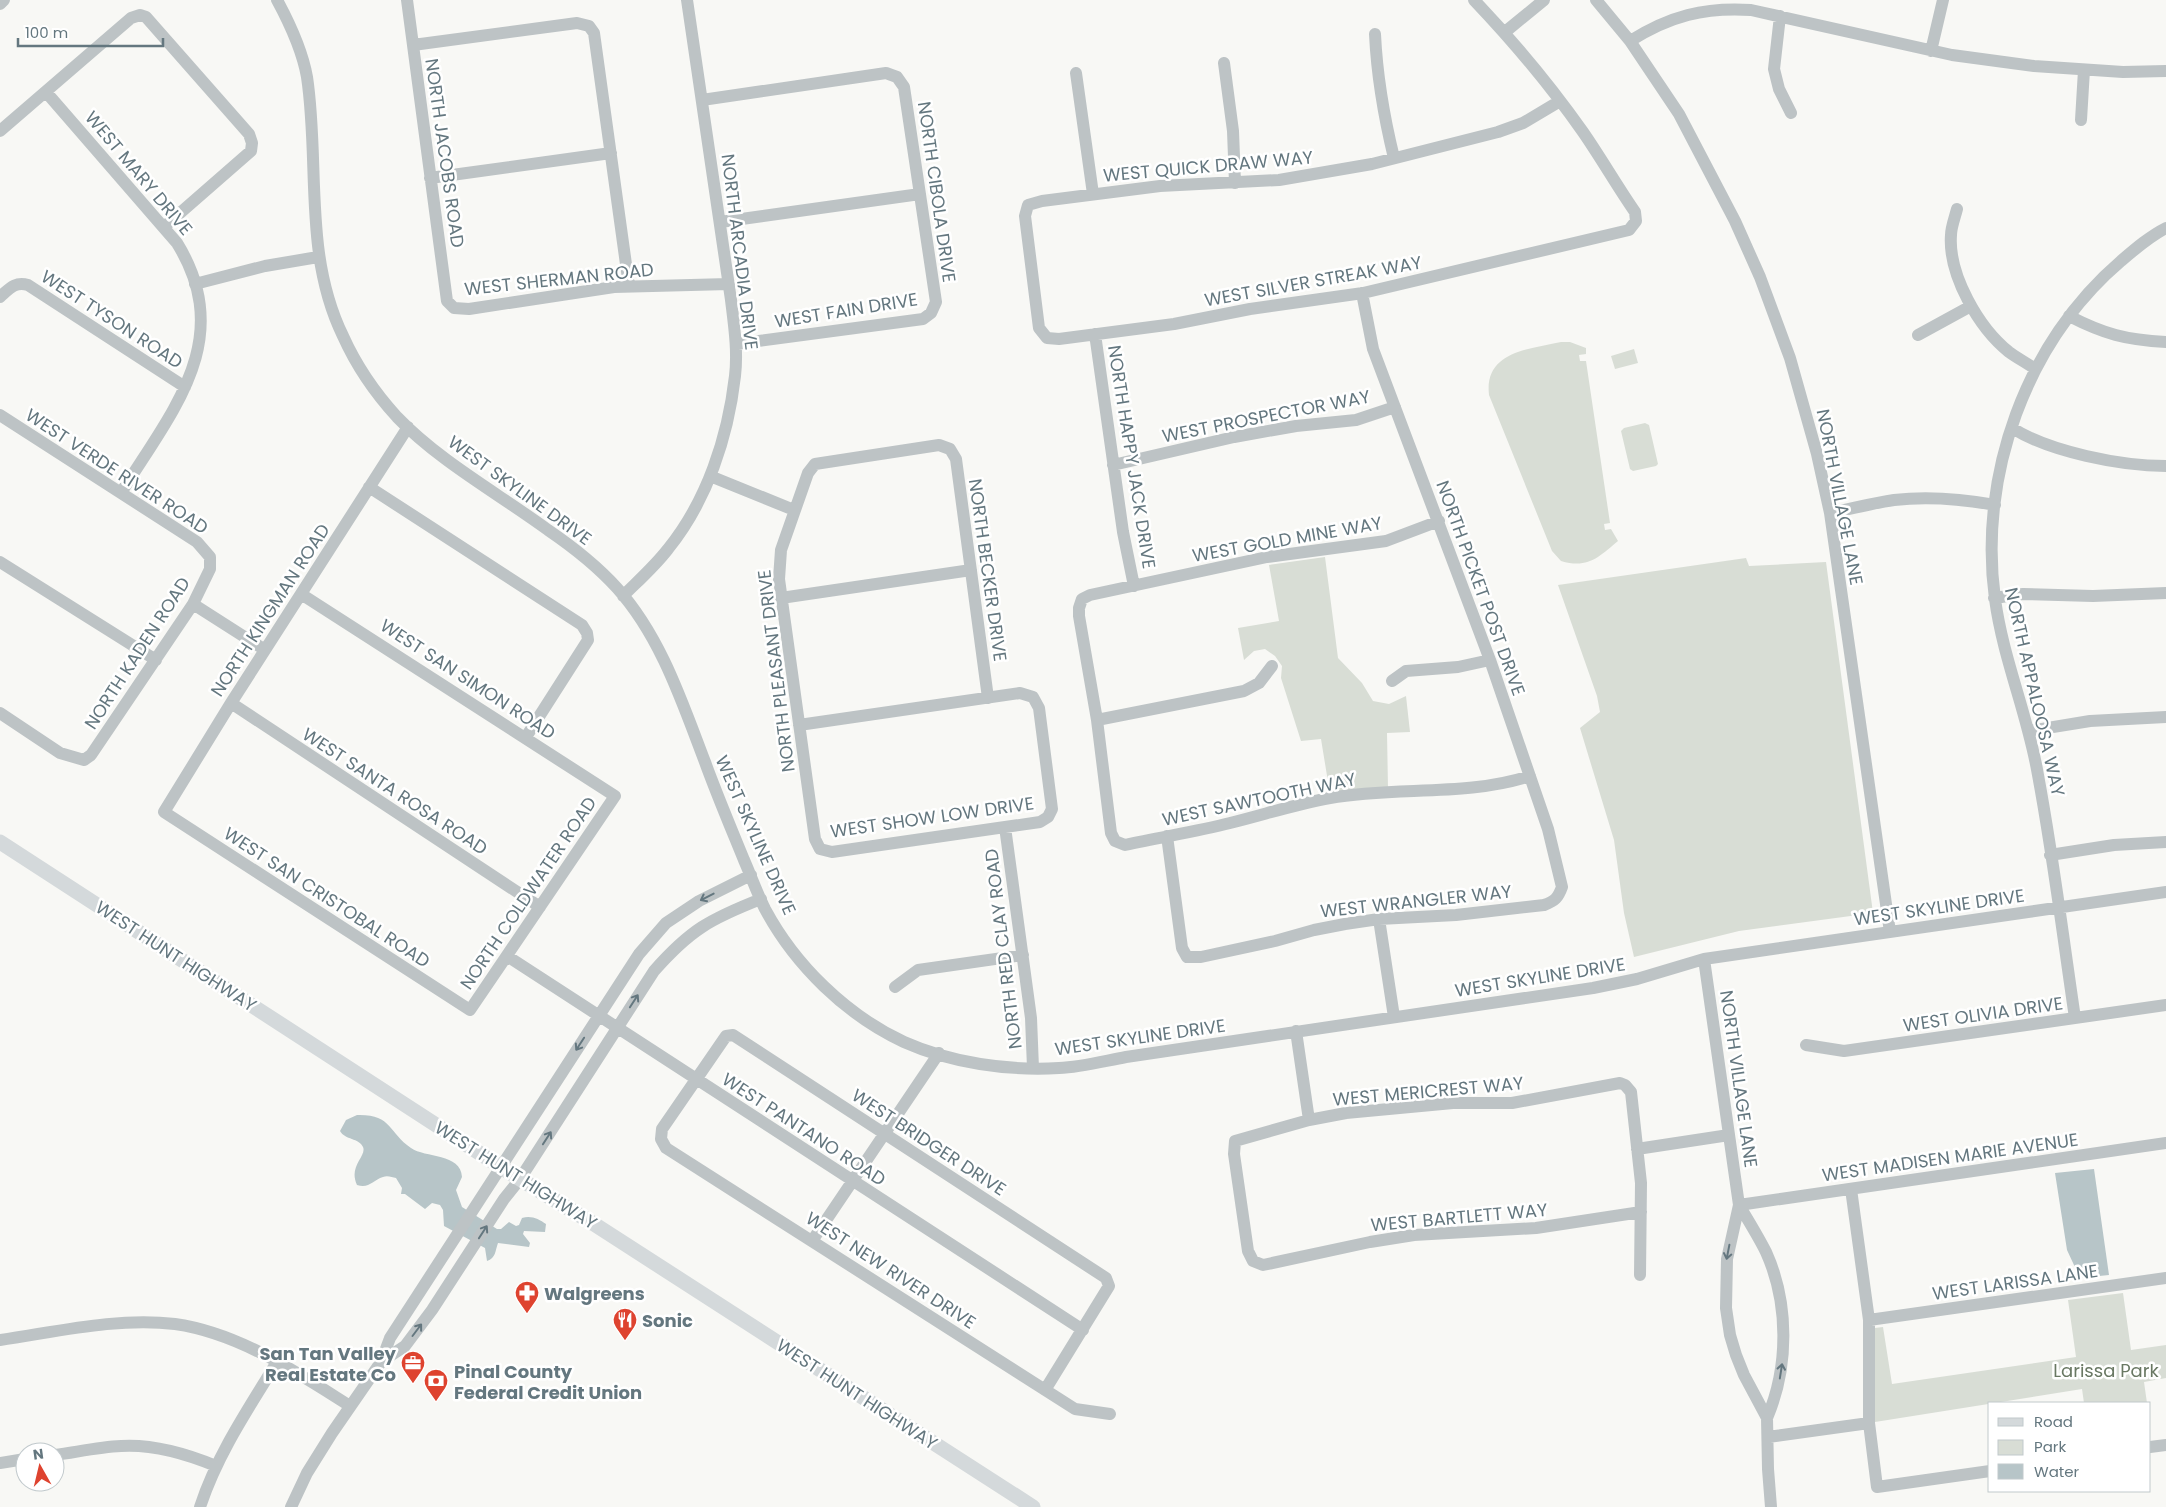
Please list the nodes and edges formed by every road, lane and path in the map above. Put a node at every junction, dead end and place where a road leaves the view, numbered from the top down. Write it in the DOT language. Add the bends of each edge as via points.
graph roads {
  1 [pos="4,0"];
  2 [pos="277,0"];
  3 [pos="407,0"];
  4 [pos="687,0"];
  5 [pos="1474,0"];
  6 [pos="1544,0"];
  7 [pos="1596,0"];
  8 [pos="1943,0"];
  9 [pos="0,4"];
  10 [pos="1780,16"];
  11 [pos="1505,32"];
  12 [pos="1375,34"];
  13 [pos="1630,41"];
  14 [pos="413,45"];
  15 [pos="1930,51"];
  16 [pos="1224,63"];
  17 [pos="2084,70"];
  18 [pos="2166,71"];
  19 [pos="1076,73"];
  20 [pos="46,92"];
  21 [pos="702,100"];
  22 [pos="1560,101"];
  23 [pos="1791,113"];
  24 [pos="2081,120"];
  25 [pos="0,131"];
  26 [pos="611,153"];
  27 [pos="1394,158"];
  28 [pos="430,178"];
  29 [pos="1235,183"];
  30 [pos="920,194"];
  31 [pos="1093,194"];
  32 [pos="1957,209"];
  33 [pos="720,222"];
  34 [pos="164,227"];
  35 [pos="2166,228"];
  36 [pos="318,257"];
  37 [pos="195,284"];
  38 [pos="729,284"];
  39 [pos="629,286"];
  40 [pos="1362,293"];
  41 [pos="0,297"];
  42 [pos="1971,306"];
  43 [pos="454,308"];
  44 [pos="931,313"];
  45 [pos="2069,316"];
  46 [pos="1095,334"];
  47 [pos="1918,336"];
  48 [pos="1047,338"];
  49 [pos="2166,342"];
  50 [pos="736,344"];
  51 [pos="2035,369"];
  52 [pos="186,387"];
  53 [pos="1395,407"];
  54 [pos="0,415"];
  55 [pos="408,427"];
  56 [pos="2012,428"];
  57 [pos="950,449"];
  58 [pos="1114,465"];
  59 [pos="2166,466"];
  60 [pos="710,476"];
  61 [pos="369,487"];
  62 [pos="120,493"];
  63 [pos="1995,505"];
  64 [pos="794,510"];
  65 [pos="1830,513"];
  66 [pos="1439,521"];
  67 [pos="210,560"];
  68 [pos="0,562"];
  69 [pos="971,570"];
  70 [pos="1134,586"];
  71 [pos="2166,593"];
  72 [pos="301,594"];
  73 [pos="624,596"];
  74 [pos="781,598"];
  75 [pos="1994,598"];
  76 [pos="193,604"];
  77 [pos="265,650"];
  78 [pos="156,660"];
  79 [pos="1490,660"];
  80 [pos="1272,666"];
  81 [pos="1392,681"];
  82 [pos="988,698"];
  83 [pos="231,704"];
  84 [pos="0,714"];
  85 [pos="2166,716"];
  86 [pos="1097,720"];
  87 [pos="799,726"];
  88 [pos="2029,731"];
  89 [pos="526,737"];
  90 [pos="1530,776"];
  91 [pos="615,796"];
  92 [pos="164,812"];
  93 [pos="1005,826"];
  94 [pos="1167,836"];
  95 [pos="0,842"];
  96 [pos="2166,842"];
  97 [pos="820,849"];
  98 [pos="2050,855"];
  99 [pos="751,875"];
  100 [pos="2166,892"];
  101 [pos="1558,896"];
  102 [pos="761,899"];
  103 [pos="540,907"];
  104 [pos="2058,908"];
  105 [pos="1379,919"];
  106 [pos="1890,932"];
  107 [pos="1023,955"];
  108 [pos="507,956"];
  109 [pos="1704,959"];
  110 [pos="895,987"];
  111 [pos="2166,1005"];
  112 [pos="470,1010"];
  113 [pos="598,1017"];
  114 [pos="1394,1017"];
  115 [pos="2075,1018"];
  116 [pos="617,1029"];
  117 [pos="1296,1032"];
  118 [pos="1806,1045"];
  119 [pos="939,1053"];
  120 [pos="1033,1068"];
  121 [pos="694,1080"];
  122 [pos="1309,1120"];
  123 [pos="884,1134"];
  124 [pos="1730,1135"];
  125 [pos="2166,1143"];
  126 [pos="1637,1149"];
  127 [pos="502,1167"];
  128 [pos="520,1178"];
  129 [pos="852,1181"];
  130 [pos="1851,1189"];
  131 [pos="1739,1205"];
  132 [pos="1641,1212"];
  133 [pos="812,1241"];
  134 [pos="1253,1261"];
  135 [pos="1640,1275"];
  136 [pos="2166,1278"];
  137 [pos="1870,1320"];
  138 [pos="1083,1330"];
  139 [pos="0,1340"];
  140 [pos="277,1362"];
  141 [pos="381,1362"];
  142 [pos="1045,1390"];
  143 [pos="350,1406"];
  144 [pos="1110,1414"];
  145 [pos="1767,1418"];
  146 [pos="1869,1423"];
  147 [pos="1768,1438"];
  148 [pos="2166,1445"];
  149 [pos="2151,1447"];
  150 [pos="65,1454"];
  151 [pos="15,1461"];
  152 [pos="0,1463"];
  153 [pos="216,1466"];
  154 [pos="1988,1471"];
  155 [pos="200,1507"];
  156 [pos="291,1507"];
  157 [pos="1033,1507"];
  158 [pos="1771,1507"];
  1 -- 9 [label="street"];
  2 -- 36 [label="street, WEST SKYLINE DRIVE" via="292,28 306,74"];
  3 -- 14 [label="street, NORTH JACOBS ROAD"];
  4 -- 21 [label="street, NORTH ARCADIA DRIVE"];
  5 -- 11 [label="street"];
  6 -- 11 [label="street"];
  7 -- 13 [label="street, NORTH VILLAGE LANE"];
  8 -- 15 [label="street"];
  10 -- 13 [label="street" via="1724,8 1699,12 1652,27"];
  10 -- 15 [label="street"];
  10 -- 23 [label="street" via="1774,69 1779,89"];
  11 -- 22 [label="street"];
  12 -- 27 [label="street" via="1376,66"];
  13 -- 65 [label="street, NORTH VILLAGE LANE" via="1679,114 1735,221 1760,277 1805,405"];
  14 -- 26 [label="street" via="577,22 588,26 594,33"];
  14 -- 28 [label="street, NORTH JACOBS ROAD"];
  15 -- 17 [label="street" via="1998,62"];
  16 -- 29 [label="street" via="1233,131"];
  17 -- 18 [label="street"];
  17 -- 24 [label="street"];
  19 -- 31 [label="street"];
  20 -- 25 [label="street"];
  20 -- 34 [label="street, WEST MARY DRIVE"];
  20 -- 34 [label="street" via="131,18 140,15 146,17 249,134 251,151"];
  21 -- 30 [label="street, NORTH CIBOLA DRIVE" via="886,73 897,77 904,87"];
  21 -- 33 [label="street, NORTH ARCADIA DRIVE"];
  22 -- 27 [label="street, WEST QUICK DRAW WAY" via="1523,123 1498,132"];
  22 -- 40 [label="street, WEST SILVER STREAK WAY" via="1635,212 1636,221 1629,230"];
  26 -- 28 [label="street"];
  26 -- 39 [label="street"];
  27 -- 29 [label="street, WEST QUICK DRAW WAY" via="1279,180"];
  28 -- 43 [label="street, NORTH JACOBS ROAD" via="447,301"];
  29 -- 31 [label="street, WEST QUICK DRAW WAY" via="1160,186"];
  30 -- 33 [label="street"];
  30 -- 44 [label="street, NORTH CIBOLA DRIVE" via="936,302"];
  31 -- 48 [label="street, WEST QUICK DRAW WAY" via="1028,205 1025,216 1040,328"];
  32 -- 42 [label="street" via="1951,234 1952,257"];
  33 -- 38 [label="street, NORTH ARCADIA DRIVE"];
  34 -- 37 [label="street, WEST MARY DRIVE" via="184,254"];
  35 -- 45 [label="street, NORTH APPALOOSA WAY" via="2108,272"];
  36 -- 37 [label="street"];
  36 -- 55 [label="street, WEST SKYLINE DRIVE" via="331,308 356,363 394,414"];
  37 -- 52 [label="street" via="201,311 201,338"];
  38 -- 39 [label="street, WEST SHERMAN ROAD"];
  38 -- 50 [label="street, NORTH ARCADIA DRIVE"];
  39 -- 43 [label="street, WEST SHERMAN ROAD" via="469,309"];
  40 -- 46 [label="street, WEST SILVER STREAK WAY"];
  40 -- 53 [label="street, NORTH PICKET POST DRIVE" via="1373,349"];
  41 -- 52 [label="street, WEST TYSON ROAD" via="18,284 28,286"];
  42 -- 47 [label="street"];
  42 -- 51 [label="street" via="1989,332 2009,352"];
  44 -- 50 [label="street, WEST FAIN DRIVE" via="923,319"];
  45 -- 49 [label="street" via="2115,336"];
  45 -- 51 [label="street, NORTH APPALOOSA WAY"];
  46 -- 48 [label="street, WEST SILVER STREAK WAY"];
  46 -- 58 [label="street, NORTH HAPPY JACK DRIVE"];
  50 -- 60 [label="street, NORTH ARCADIA DRIVE" via="736,375 726,427"];
  51 -- 56 [label="street, NORTH APPALOOSA WAY"];
  52 -- 62 [label="street"];
  53 -- 58 [label="street, WEST PROSPECTOR WAY" via="1356,420 1243,435"];
  53 -- 66 [label="street, NORTH PICKET POST DRIVE"];
  54 -- 62 [label="street, WEST VERDE RIVER ROAD"];
  55 -- 61 [label="street, NORTH KINGMAN ROAD"];
  55 -- 73 [label="street, WEST SKYLINE DRIVE" via="436,451 580,553"];
  56 -- 59 [label="street" via="2026,437 2083,455"];
  56 -- 63 [label="street, NORTH APPALOOSA WAY"];
  57 -- 64 [label="street, NORTH PLEASANT DRIVE" via="939,445 815,464 808,473"];
  57 -- 69 [label="street, NORTH BECKER DRIVE" via="956,459"];
  58 -- 70 [label="street, NORTH HAPPY JACK DRIVE"];
  60 -- 64 [label="street"];
  60 -- 73 [label="street, NORTH ARCADIA DRIVE" via="700,501 669,549"];
  61 -- 72 [label="street, NORTH KINGMAN ROAD"];
  61 -- 89 [label="street" via="582,625 588,640"];
  62 -- 67 [label="street, WEST VERDE RIVER ROAD" via="197,542"];
  63 -- 65 [label="street" via="1961,499 1924,498 1895,500"];
  63 -- 75 [label="street, NORTH APPALOOSA WAY" via="1991,539"];
  64 -- 74 [label="street, NORTH PLEASANT DRIVE" via="781,550"];
  65 -- 106 [label="street, NORTH VILLAGE LANE"];
  66 -- 70 [label="street, WEST GOLD MINE WAY" via="1386,541 1267,557"];
  66 -- 79 [label="street, NORTH PICKET POST DRIVE"];
  67 -- 76 [label="street, NORTH KADEN ROAD" via="210,569"];
  68 -- 78 [label="street"];
  69 -- 74 [label="street"];
  69 -- 82 [label="street, NORTH BECKER DRIVE"];
  70 -- 86 [label="street, WEST GOLD MINE WAY" via="1090,595 1082,599 1079,608"];
  71 -- 75 [label="street" via="2023,594"];
  72 -- 77 [label="street, NORTH KINGMAN ROAD"];
  72 -- 89 [label="street, WEST SAN SIMON ROAD"];
  73 -- 99 [label="street, WEST SKYLINE DRIVE" via="671,674"];
  74 -- 87 [label="street, NORTH PLEASANT DRIVE"];
  75 -- 88 [label="street, NORTH APPALOOSA WAY" via="2000,632"];
  76 -- 77 [label="street"];
  76 -- 78 [label="street, NORTH KADEN ROAD"];
  77 -- 83 [label="street, NORTH KINGMAN ROAD"];
  78 -- 84 [label="street, NORTH KADEN ROAD" via="91,755 84,760 60,753"];
  79 -- 81 [label="street" via="1406,672"];
  79 -- 90 [label="street, NORTH PICKET POST DRIVE"];
  80 -- 86 [label="street" via="1259,683 1244,691"];
  82 -- 87 [label="street"];
  82 -- 93 [label="street, WEST SHOW LOW DRIVE" via="1020,693 1033,697 1039,708 1052,809 1040,822"];
  83 -- 92 [label="street, NORTH KINGMAN ROAD"];
  83 -- 103 [label="street, WEST SANTA ROSA ROAD"];
  85 -- 88 [label="street" via="2090,721"];
  86 -- 94 [label="street, WEST SAWTOOTH WAY" via="1111,833 1115,841 1125,845"];
  87 -- 97 [label="street, NORTH PLEASANT DRIVE" via="815,839"];
  88 -- 98 [label="street, NORTH APPALOOSA WAY"];
  89 -- 91 [label="street, WEST SAN SIMON ROAD"];
  90 -- 94 [label="street, WEST SAWTOOTH WAY" via="1454,790 1330,798"];
  90 -- 101 [label="street, NORTH PICKET POST DRIVE" via="1548,829 1562,887"];
  91 -- 103 [label="street, NORTH COLDWATER ROAD"];
  92 -- 112 [label="street, WEST SAN CRISTOBAL ROAD"];
  93 -- 97 [label="street, WEST SHOW LOW DRIVE" via="832,852"];
  93 -- 107 [label="street, NORTH RED CLAY ROAD"];
  94 -- 105 [label="street, WEST WRANGLER WAY" via="1182,948 1188,957"];
  95 -- 127 [label="main road, WEST HUNT HIGHWAY"];
  96 -- 98 [label="street" via="2114,845"];
  98 -- 104 [label="street, NORTH APPALOOSA WAY"];
  99 -- 102 [label="street, WEST SKYLINE DRIVE"];
  99 -- 113 [label="street, one-way" via="699,901 666,923 639,954"];
  100 -- 104 [label="street, WEST SKYLINE DRIVE"];
  101 -- 105 [label="street, WEST WRANGLER WAY" via="1555,901 1535,906"];
  116 -- 102 [label="street, one-way" via="654,971 673,950 721,914"];
  102 -- 119 [label="street, WEST SKYLINE DRIVE" via="792,951 826,990 904,1042"];
  103 -- 108 [label="street, NORTH COLDWATER ROAD"];
  104 -- 106 [label="street, WEST SKYLINE DRIVE"];
  104 -- 115 [label="street, NORTH APPALOOSA WAY"];
  105 -- 114 [label="street"];
  106 -- 109 [label="street, WEST SKYLINE DRIVE"];
  107 -- 110 [label="street" via="918,970"];
  107 -- 120 [label="street, NORTH RED CLAY ROAD" via="1032,1018"];
  108 -- 112 [label="street, NORTH COLDWATER ROAD"];
  108 -- 113 [label="street, WEST PANTANO ROAD"];
  109 -- 114 [label="street, WEST SKYLINE DRIVE" via="1618,984"];
  109 -- 124 [label="street, NORTH VILLAGE LANE"];
  111 -- 115 [label="street, WEST OLIVIA DRIVE"];
  113 -- 116 [label="street, WEST PANTANO ROAD"];
  113 -- 127 [label="street, one-way"];
  114 -- 117 [label="street, WEST SKYLINE DRIVE"];
  115 -- 118 [label="street, WEST OLIVIA DRIVE" via="1844,1051"];
  116 -- 121 [label="street, WEST PANTANO ROAD"];
  128 -- 116 [label="street, one-way"];
  117 -- 120 [label="street, WEST SKYLINE DRIVE" via="1062,1068"];
  117 -- 122 [label="street"];
  119 -- 120 [label="street, WEST SKYLINE DRIVE" via="969,1061"];
  119 -- 123 [label="street"];
  121 -- 123 [label="street, WEST BRIDGER DRIVE" via="726,1036 733,1035"];
  121 -- 129 [label="street, WEST PANTANO ROAD"];
  121 -- 133 [label="street, WEST NEW RIVER DRIVE" via="662,1129 661,1140 666,1148"];
  122 -- 126 [label="street, WEST MERICREST WAY" via="1401,1107 1512,1103 1620,1083 1631,1092"];
  122 -- 134 [label="street, WEST MERICREST WAY" via="1235,1141 1234,1154 1248,1251"];
  123 -- 129 [label="street"];
  123 -- 138 [label="street, WEST BRIDGER DRIVE" via="1106,1278 1109,1286"];
  124 -- 126 [label="street"];
  124 -- 131 [label="street, NORTH VILLAGE LANE"];
  125 -- 130 [label="street, WEST MADISEN MARIE AVENUE"];
  126 -- 132 [label="street" via="1642,1182"];
  127 -- 128 [label="main road, WEST HUNT HIGHWAY"];
  127 -- 141 [label="street" via="390,1338"];
  141 -- 128 [label="street, one-way" via="405,1346"];
  128 -- 157 [label="main road, WEST HUNT HIGHWAY"];
  129 -- 133 [label="street"];
  129 -- 138 [label="street, WEST PANTANO ROAD"];
  130 -- 131 [label="street, WEST MADISEN MARIE AVENUE"];
  130 -- 137 [label="street"];
  131 -- 145 [label="street, NORTH VILLAGE LANE, one-way" via="1727,1259 1726,1308 1736,1355"];
  145 -- 131 [label="street, NORTH VILLAGE LANE, one-way" via="1774,1403 1782,1362 1781,1306 1766,1252"];
  132 -- 134 [label="street, WEST BARTLETT WAY" via="1536,1228 1414,1235 1263,1265"];
  132 -- 135 [label="street"];
  133 -- 142 [label="street, WEST NEW RIVER DRIVE"];
  136 -- 137 [label="street, WEST LARISSA LANE"];
  137 -- 146 [label="street"];
  138 -- 142 [label="street"];
  139 -- 140 [label="street" via="102,1325 174,1324 247,1345"];
  140 -- 143 [label="street"];
  140 -- 153 [label="street"];
  141 -- 143 [label="street"];
  142 -- 144 [label="street, WEST NEW RIVER DRIVE" via="1075,1409"];
  143 -- 156 [label="street"];
  145 -- 147 [label="street, NORTH VILLAGE LANE"];
  146 -- 147 [label="street"];
  146 -- 154 [label="street" via="1877,1487"];
  147 -- 158 [label="street, NORTH VILLAGE LANE"];
  148 -- 149 [label="street"];
  150 -- 153 [label="street" via="122,1446 148,1447"];
  151 -- 152 [label="street"];
  153 -- 155 [label="street"];
}
